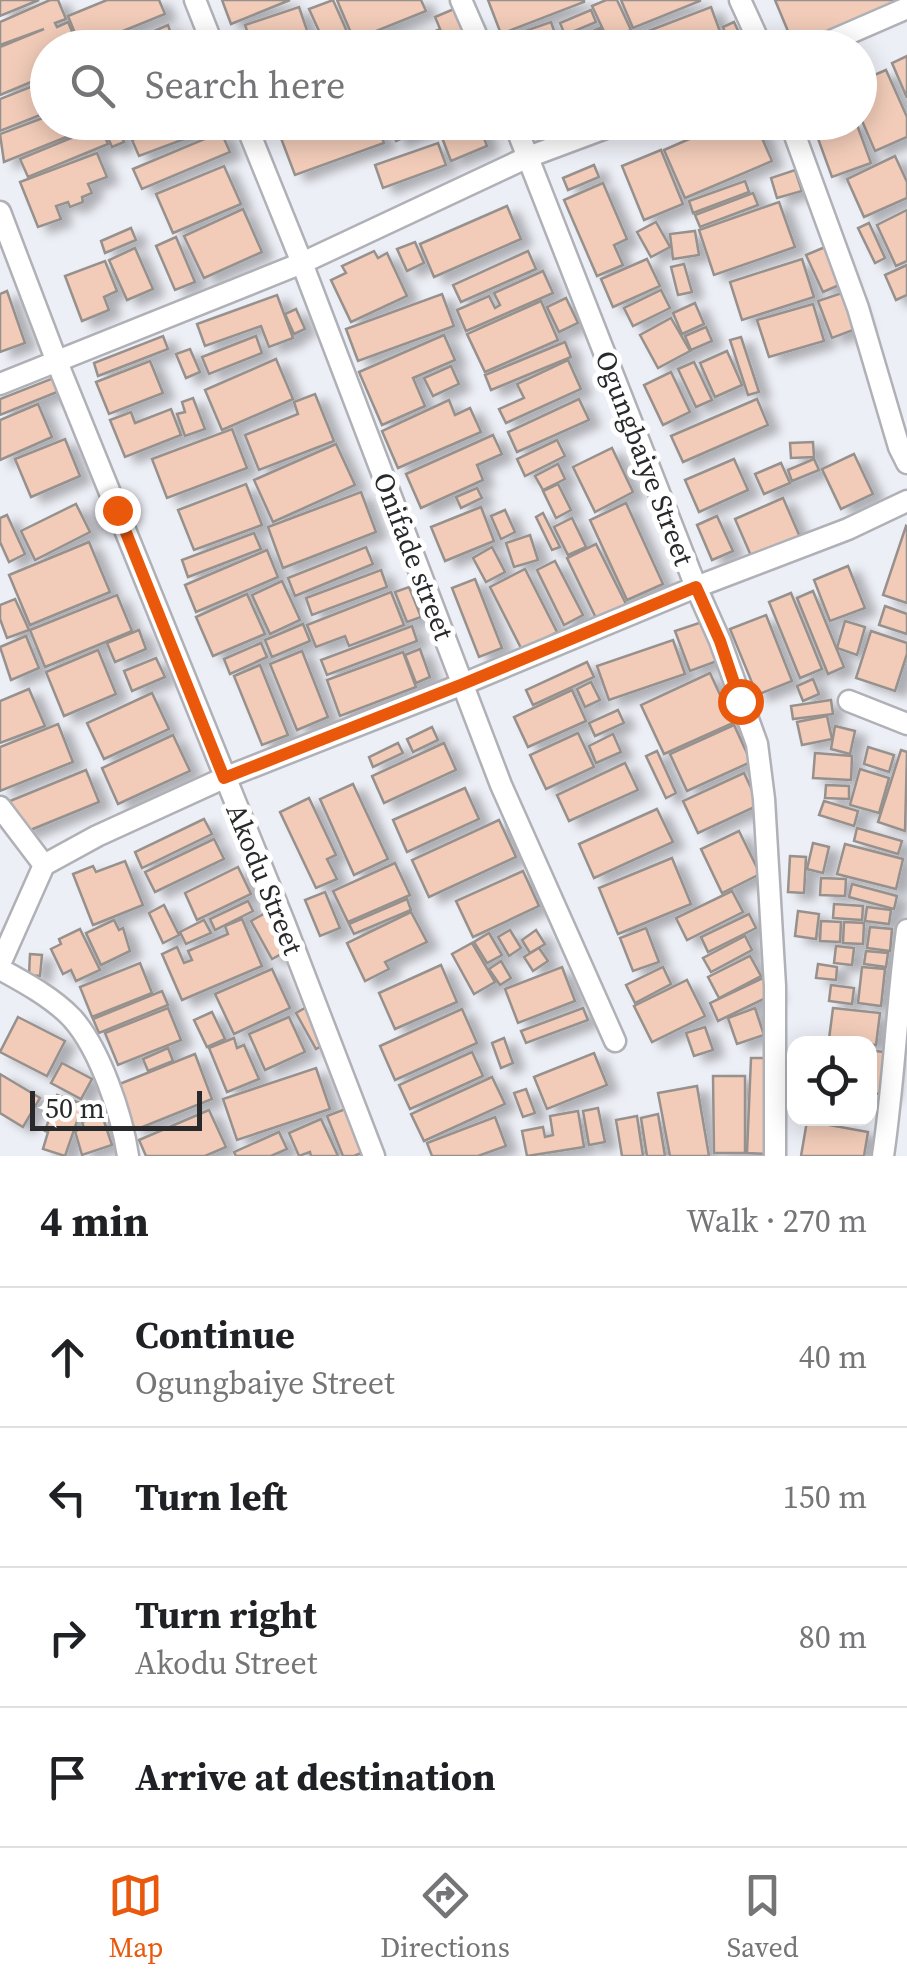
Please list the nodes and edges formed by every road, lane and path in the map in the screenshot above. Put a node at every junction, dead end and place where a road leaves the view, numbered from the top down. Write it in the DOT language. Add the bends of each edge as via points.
graph roads {
  1 [pos="194,0"];
  2 [pos="461,0"];
  3 [pos="740,0"];
  4 [pos="907,8"];
  5 [pos="206,30"];
  6 [pos="474,30"];
  7 [pos="754,30"];
  8 [pos="856,30"];
  9 [pos="252,140"];
  10 [pos="521,140"];
  11 [pos="575,140"];
  12 [pos="797,140"];
  13 [pos="528,158"];
  14 [pos="0,212"];
  15 [pos="302,263"];
  16 [pos="57,362"];
  17 [pos="0,384"];
  18 [pos="907,463"];
  19 [pos="907,501"];
  20 [pos="696,587"];
  21 [pos="463,684"];
  22 [pos="849,701"];
  23 [pos="907,724"];
  24 [pos="224,778"];
  25 [pos="0,808"];
  26 [pos="44,865"];
  27 [pos="907,930"];
  28 [pos="0,967"];
  29 [pos="615,1041"];
  30 [pos="128,1156"];
  31 [pos="374,1156"];
  32 [pos="775,1156"];
  33 [pos="883,1156"];
  1 -- 5 [label="street"];
  2 -- 6 [label="street"];
  3 -- 7 [label="street"];
  4 -- 8 [label="street"];
  9 -- 15 [label="street, Onifade street"];
  10 -- 13 [label="street, Ogungbaiye Street"];
  11 -- 13 [label="street"];
  12 -- 18 [label="street"];
  13 -- 15 [label="street"];
  13 -- 20 [label="street, Ogungbaiye Street"];
  14 -- 16 [label="street, Akodu Street"];
  15 -- 16 [label="street"];
  15 -- 21 [label="street, Onifade street"];
  16 -- 17 [label="street"];
  16 -- 24 [label="street, Akodu Street"];
  19 -- 20 [label="street"];
  20 -- 21 [label="street"];
  20 -- 32 [label="street, Ogungbaiye Street" via="757,744 775,986"];
  21 -- 24 [label="street"];
  21 -- 29 [label="street, Onifade street"];
  22 -- 23 [label="street"];
  24 -- 26 [label="street"];
  24 -- 31 [label="street, Akodu Street"];
  25 -- 26 [label="street"];
  26 -- 28 [label="street"];
  27 -- 33 [label="street"];
  28 -- 30 [label="street" via="71,1018 90,1045 124,1125"];
}
